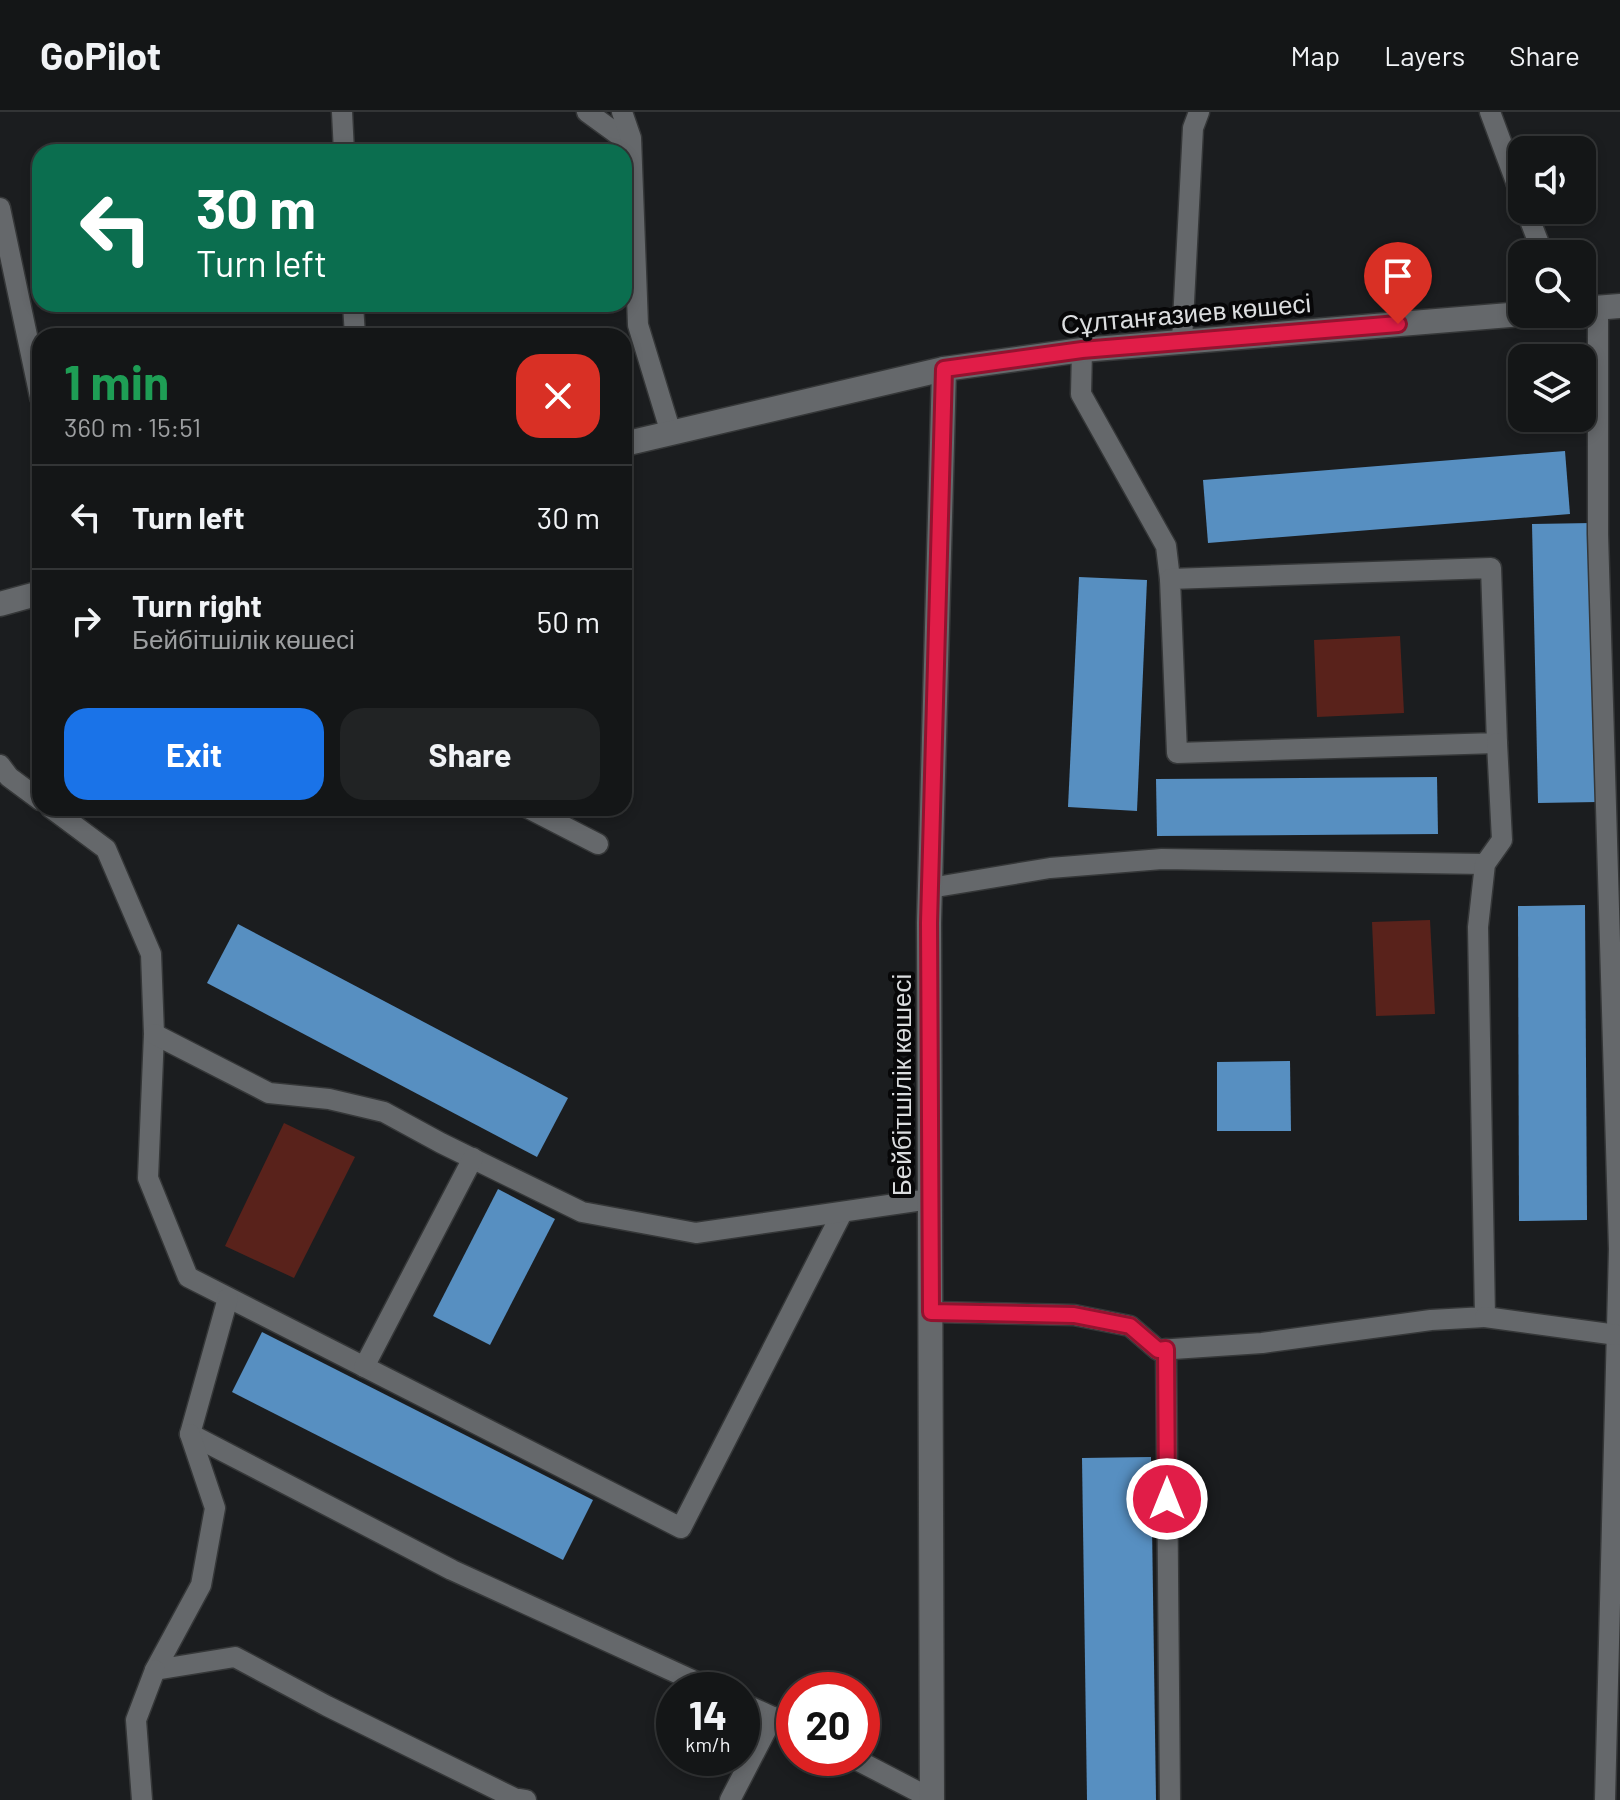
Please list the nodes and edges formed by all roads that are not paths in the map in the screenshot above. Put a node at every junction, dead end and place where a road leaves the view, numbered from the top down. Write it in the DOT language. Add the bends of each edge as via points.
graph roads {
  1 [pos="342,112"];
  2 [pos="587,112"];
  3 [pos="622,112"];
  4 [pos="1199,112"];
  5 [pos="1490,112"];
  6 [pos="344,144"];
  7 [pos="631,144"];
  8 [pos="1508,160"];
  9 [pos="632,170"];
  10 [pos="0,208"];
  11 [pos="1600,307"];
  12 [pos="1508,315"];
  13 [pos="1182,341"];
  14 [pos="1082,350"];
  15 [pos="32,359"];
  16 [pos="944,369"];
  17 [pos="671,433"];
  18 [pos="632,442"];
  19 [pos="1620,533"];
  20 [pos="1598,534"];
  21 [pos="1170,579"];
  22 [pos="32,595"];
  23 [pos="0,604"];
  24 [pos="1497,743"];
  25 [pos="0,765"];
  26 [pos="32,794"];
  27 [pos="62,816"];
  28 [pos="544,816"];
  29 [pos="1614,842"];
  30 [pos="598,844"];
  31 [pos="1485,864"];
  32 [pos="930,888"];
  33 [pos="154,1034"];
  34 [pos="473,1158"];
  35 [pos="930,1199"];
  36 [pos="842,1213"];
  37 [pos="1619,1216"];
  38 [pos="228,1298"];
  39 [pos="931,1312"];
  40 [pos="1485,1317"];
  41 [pos="1617,1335"];
  42 [pos="1166,1349"];
  43 [pos="364,1367"];
  44 [pos="190,1434"];
  45 [pos="155,1670"];
  46 [pos="675,1672"];
  47 [pos="760,1711"];
  48 [pos="773,1717"];
  49 [pos="776,1719"];
  50 [pos="880,1772"];
  51 [pos="142,1800"];
  52 [pos="526,1800"];
  53 [pos="730,1800"];
  54 [pos="932,1800"];
  55 [pos="1170,1800"];
  56 [pos="1605,1800"];
  1 -- 6 [label="lane"];
  2 -- 7 [label="lane"];
  3 -- 7 [label="lane"];
  4 -- 13 [label="lane" via="1193,128"];
  5 -- 8 [label="lane"];
  9 -- 17 [label="lane" via="638,325"];
  10 -- 15 [label="lane"];
  11 -- 20 [label="lane"];
  12 -- 13 [label="street, Сұлтанғазиев көшесі"];
  13 -- 14 [label="street, Сұлтанғазиев көшесі"];
  14 -- 16 [label="street, Сұлтанғазиев көшесі"];
  14 -- 21 [label="lane" via="1081,394 1166,546"];
  16 -- 17 [label="street, Сұлтанғазиев көшесі"];
  16 -- 32 [label="street, Бейбітшілік көшесі"];
  17 -- 18 [label="street, Сұлтанғазиев көшесі"];
  19 -- 20 [label="lane"];
  20 -- 29 [label="lane"];
  21 -- 24 [label="lane" via="1177,753"];
  21 -- 24 [label="lane" via="1491,568"];
  22 -- 23 [label="street"];
  24 -- 31 [label="lane" via="1502,840"];
  25 -- 26 [label="lane"];
  27 -- 33 [label="lane" via="106,849 151,954"];
  28 -- 30 [label="lane"];
  29 -- 37 [label="lane"];
  31 -- 32 [label="lane" via="1162,859 1050,868"];
  31 -- 40 [label="lane" via="1478,927"];
  32 -- 35 [label="street, Бейбітшілік көшесі"];
  33 -- 34 [label="lane" via="269,1093 384,1112"];
  33 -- 38 [label="lane" via="148,1178 188,1277"];
  34 -- 36 [label="lane" via="582,1212 696,1233"];
  34 -- 43 [label="lane"];
  35 -- 36 [label="lane"];
  35 -- 39 [label="street, Бейбітшілік көшесі"];
  36 -- 43 [label="lane" via="681,1528"];
  37 -- 41 [label="lane"];
  38 -- 43 [label="lane"];
  38 -- 44 [label="lane"];
  39 -- 42 [label="lane" via="1074,1315 1130,1326 1158,1350"];
  39 -- 54 [label="street, Бейбітшілік көшесі"];
  40 -- 41 [label="lane"];
  40 -- 42 [label="lane"];
  41 -- 56 [label="lane"];
  42 -- 55 [label="lane"];
  44 -- 45 [label="lane" via="215,1508 201,1585"];
  44 -- 46 [label="lane" via="452,1570"];
  45 -- 51 [label="lane" via="136,1720"];
  45 -- 52 [label="lane" via="235,1657"];
  47 -- 48 [label="lane"];
  48 -- 49 [label="lane"];
  48 -- 53 [label="lane"];
  50 -- 54 [label="lane"];
}
